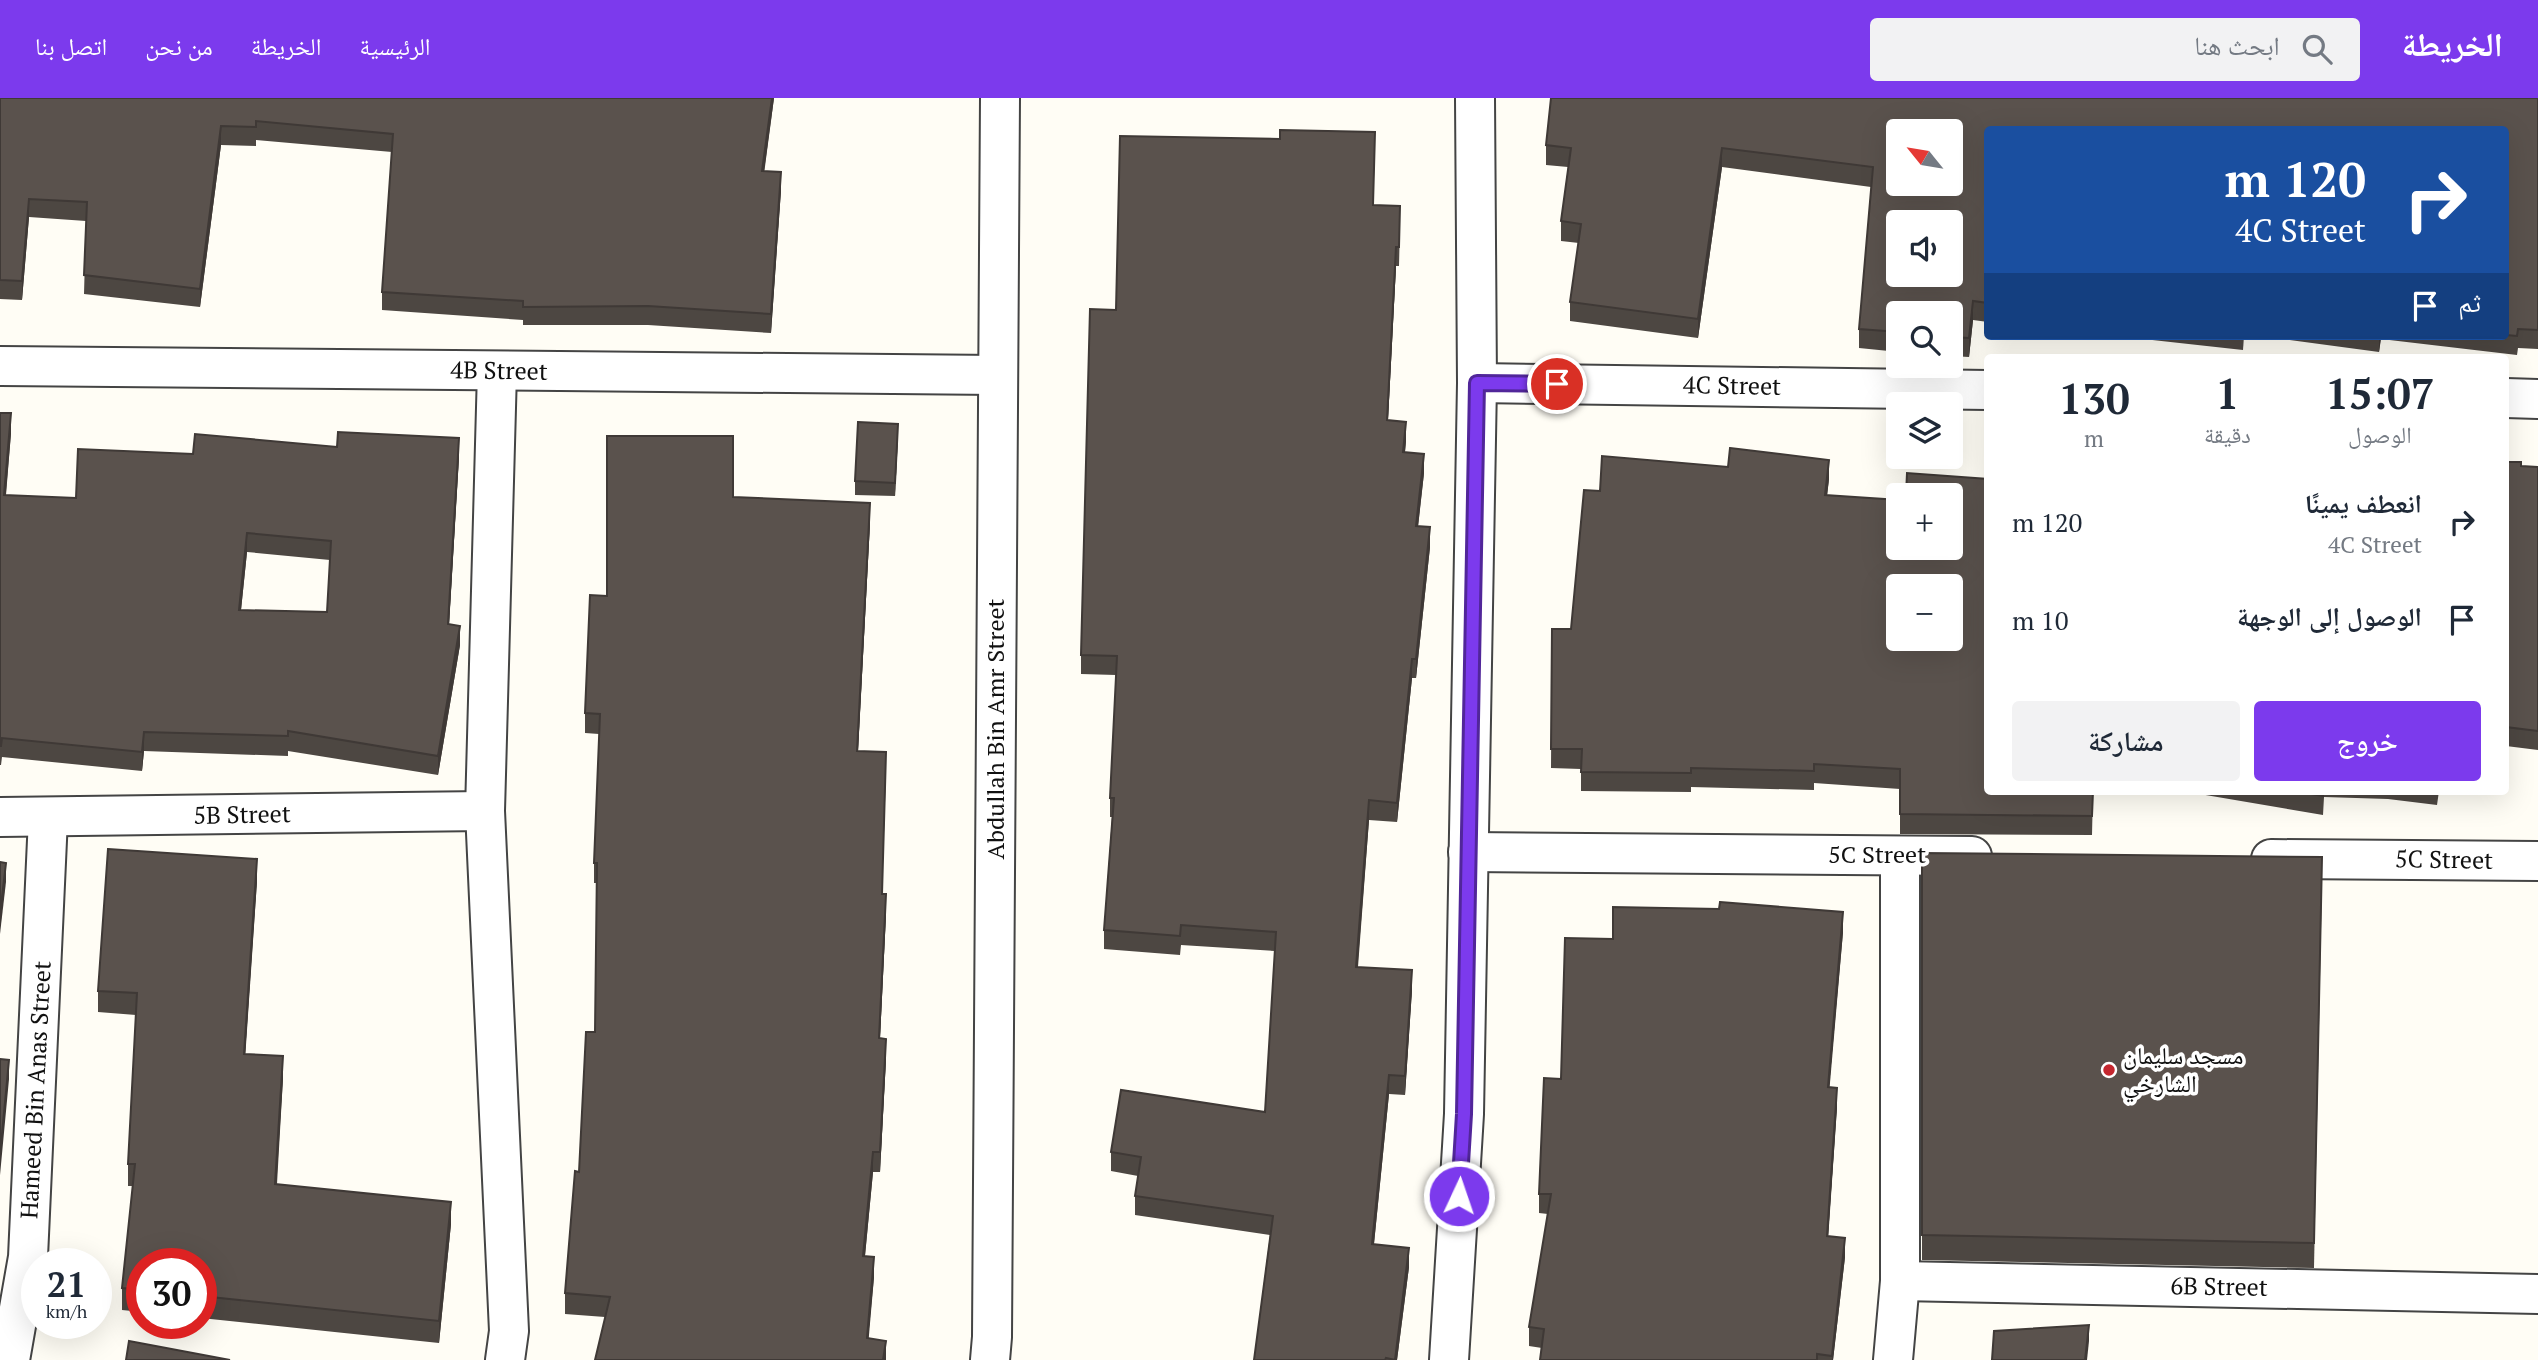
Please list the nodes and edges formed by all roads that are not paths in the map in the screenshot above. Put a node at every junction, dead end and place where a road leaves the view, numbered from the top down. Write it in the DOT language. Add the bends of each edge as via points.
graph roads {
  1 [pos="1000,98"];
  2 [pos="1475,98"];
  3 [pos="0,366"];
  4 [pos="497,370"];
  5 [pos="999,375"];
  6 [pos="1477,383"];
  7 [pos="1984,390"];
  8 [pos="2509,398"];
  9 [pos="2538,399"];
  10 [pos="485,811"];
  11 [pos="0,817"];
  12 [pos="48,818"];
  13 [pos="1468,852"];
  14 [pos="1900,856"];
  15 [pos="2009,856"];
  16 [pos="2241,858"];
  17 [pos="2538,861"];
  18 [pos="14,1257"];
  19 [pos="1899,1281"];
  20 [pos="2538,1294"];
  21 [pos="10,1360"];
  22 [pos="505,1360"];
  23 [pos="990,1360"];
  24 [pos="1449,1360"];
  25 [pos="1893,1360"];
  1 -- 5 [label="street, Abdullah Bin Amr Street"];
  2 -- 6 [label="street"];
  3 -- 4 [label="street, 4B Street"];
  4 -- 5 [label="street, 4B Street"];
  4 -- 10 [label="street"];
  5 -- 23 [label="street, Abdullah Bin Amr Street"];
  6 -- 7 [label="street, 4C Street"];
  6 -- 13 [label="street"];
  8 -- 9 [label="street"];
  10 -- 12 [label="street, 5B Street"];
  10 -- 22 [label="street" via="509,1331"];
  11 -- 12 [label="street, 5B Street"];
  12 -- 18 [label="street, Hameed Bin Anas Street"];
  13 -- 14 [label="street, 5C Street"];
  13 -- 24 [label="street" via="1464,1114"];
  14 -- 15 [label="street, 5C Street"];
  14 -- 19 [label="street"];
  16 -- 17 [label="street, 5C Street"];
  18 -- 21 [label="street, Hameed Bin Anas Street"];
  19 -- 20 [label="street, 6B Street"];
  19 -- 25 [label="street"];
}
